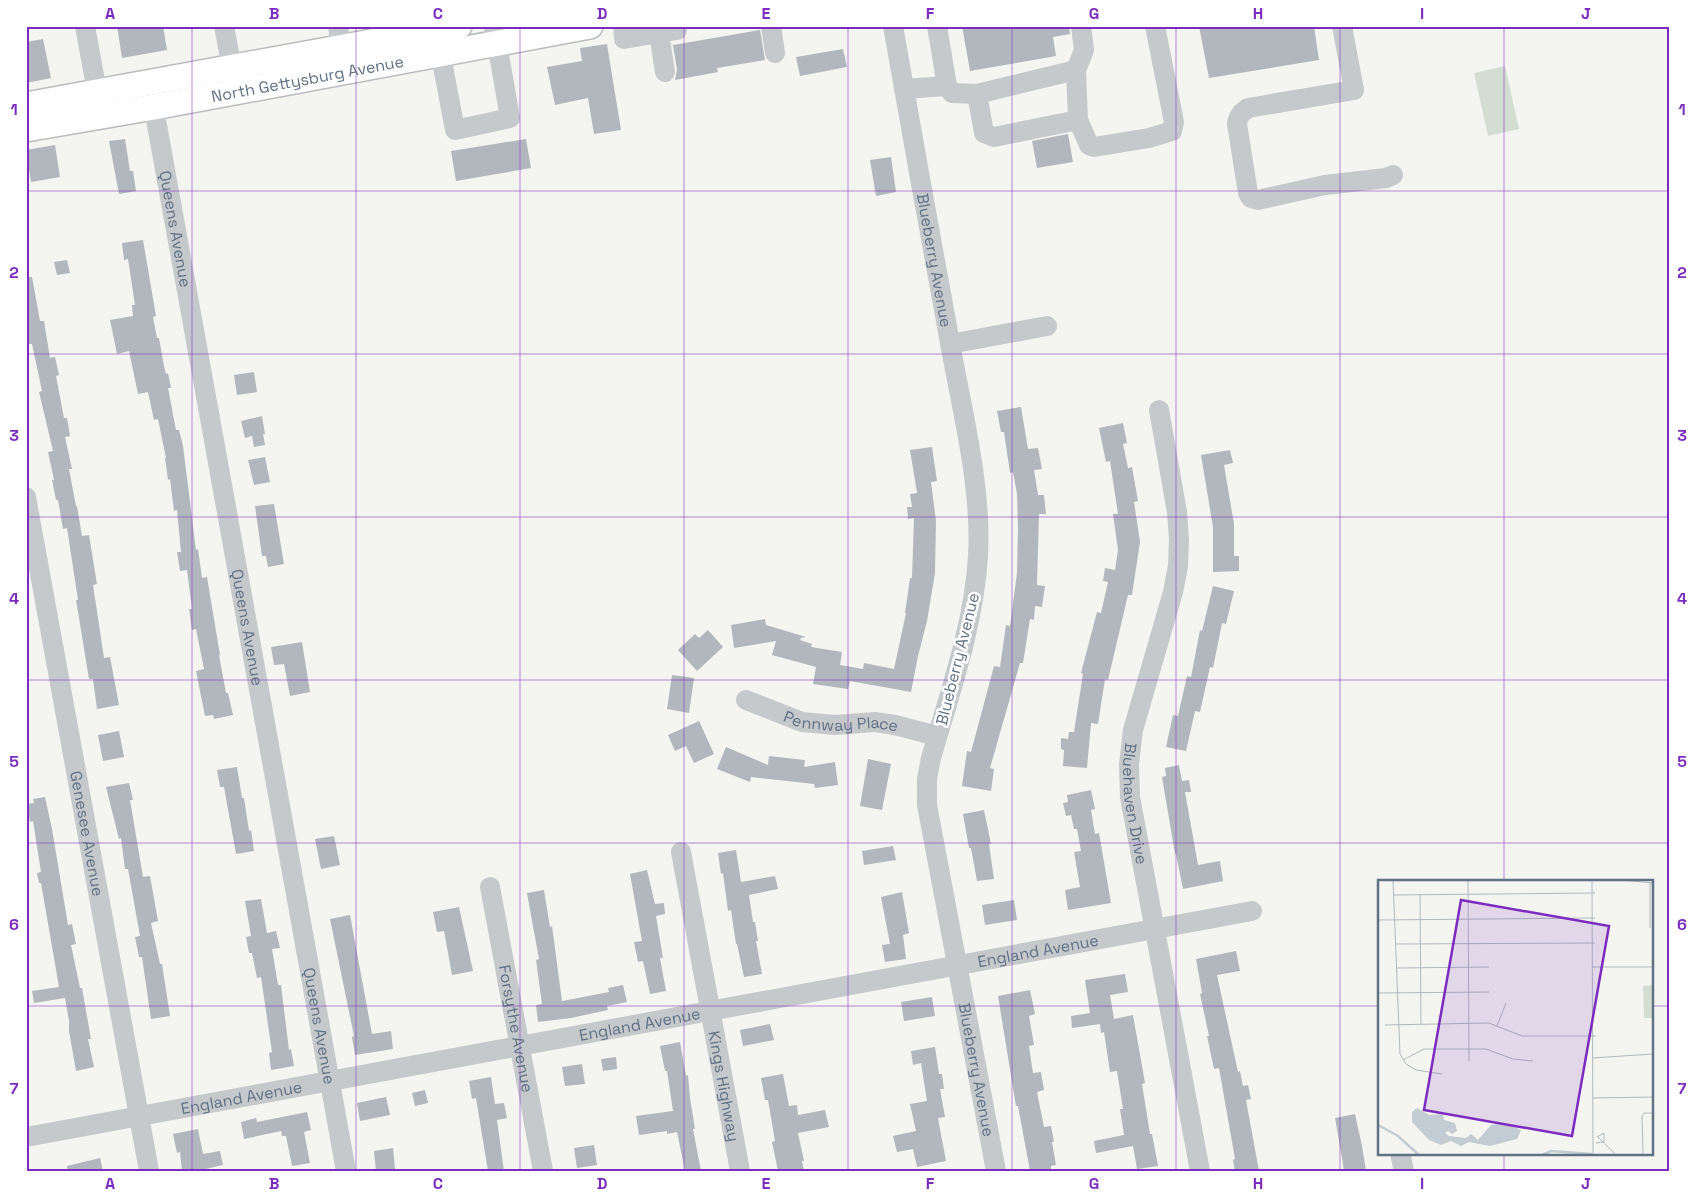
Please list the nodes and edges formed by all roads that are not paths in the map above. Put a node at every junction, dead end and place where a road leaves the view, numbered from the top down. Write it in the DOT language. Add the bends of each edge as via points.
graph roads {
  1 [pos="85,26"];
  2 [pos="224,26"];
  3 [pos="590,26"];
  4 [pos="622,26"];
  5 [pos="771,26"];
  6 [pos="893,26"];
  7 [pos="937,26"];
  8 [pos="1082,26"];
  9 [pos="1155,26"];
  10 [pos="1342,26"];
  11 [pos="668,30"];
  12 [pos="522,32"];
  13 [pos="383,34"];
  14 [pos="436,34"];
  15 [pos="485,36"];
  16 [pos="341,48"];
  17 [pos="775,53"];
  18 [pos="232,68"];
  19 [pos="1076,70"];
  20 [pos="665,72"];
  21 [pos="148,83"];
  22 [pos="947,86"];
  23 [pos="904,89"];
  24 [pos="97,92"];
  25 [pos="977,94"];
  26 [pos="26,105"];
  27 [pos="154,107"];
  28 [pos="1078,120"];
  29 [pos="26,129"];
  30 [pos="1393,174"];
  31 [pos="1047,326"];
  32 [pos="950,344"];
  33 [pos="1159,410"];
  34 [pos="26,497"];
  35 [pos="746,700"];
  36 [pos="937,736"];
  37 [pos="681,852"];
  38 [pos="490,887"];
  39 [pos="1252,912"];
  40 [pos="1155,929"];
  41 [pos="958,966"];
  42 [pos="711,1012"];
  43 [pos="519,1047"];
  44 [pos="329,1082"];
  45 [pos="139,1117"];
  46 [pos="26,1137"];
  47 [pos="1400,1154"];
  48 [pos="149,1171"];
  49 [pos="346,1171"];
  50 [pos="543,1171"];
  51 [pos="740,1171"];
  52 [pos="996,1171"];
  53 [pos="1200,1171"];
  54 [pos="1404,1171"];
  1 -- 24 [label="street"];
  2 -- 18 [label="street"];
  3 -- 12 [label="main road, North Gettysburg Avenue"];
  4 -- 11 [label="street" via="624,39"];
  5 -- 17 [label="street"];
  6 -- 23 [label="street, Blueberry Avenue"];
  7 -- 22 [label="street"];
  8 -- 19 [label="street" via="1084,50"];
  9 -- 28 [label="street" via="1174,122 1172,131 1094,147 1089,145"];
  10 -- 30 [label="street" via="1354,90 1248,108 1238,118 1248,193 1258,200 1325,184 1386,178"];
  11 -- 20 [label="street"];
  12 -- 15 [label="main road, North Gettysburg Avenue"];
  13 -- 14 [label="main road, North Gettysburg Avenue"];
  13 -- 16 [label="main road, North Gettysburg Avenue"];
  14 -- 15 [label="main road, North Gettysburg Avenue"];
  14 -- 15 [label="street" via="455,130 510,118"];
  14 -- 16 [label="main road, North Gettysburg Avenue"];
  16 -- 18 [label="main road, North Gettysburg Avenue"];
  16 -- 27 [label="main road, North Gettysburg Avenue"];
  18 -- 21 [label="main road, North Gettysburg Avenue"];
  19 -- 25 [label="street"];
  19 -- 28 [label="street"];
  21 -- 24 [label="main road, North Gettysburg Avenue"];
  21 -- 27 [label="street, Queens Avenue"];
  22 -- 23 [label="street"];
  22 -- 25 [label="street" via="952,93"];
  23 -- 32 [label="street, Blueberry Avenue"];
  24 -- 26 [label="main road, North Gettysburg Avenue"];
  25 -- 28 [label="street" via="984,133 994,136"];
  27 -- 29 [label="main road, North Gettysburg Avenue"];
  27 -- 44 [label="street, Queens Avenue"];
  31 -- 32 [label="street"];
  32 -- 36 [label="street, Blueberry Avenue" via="976,497 978,556 968,626"];
  33 -- 40 [label="street, Bluehaven Drive" via="1177,512 1178,566 1133,730 1129,764 1130,797"];
  34 -- 45 [label="street, Genesee Avenue"];
  35 -- 36 [label="street, Pennway Place" via="802,722 875,722"];
  36 -- 41 [label="street, Blueberry Avenue" via="927,779 927,805"];
  37 -- 42 [label="street, Kings Highway"];
  38 -- 43 [label="street, Forsythe Avenue"];
  39 -- 40 [label="street, England Avenue"];
  40 -- 41 [label="street, England Avenue"];
  40 -- 53 [label="street, Bluehaven Drive"];
  41 -- 42 [label="street, England Avenue"];
  41 -- 52 [label="street, Blueberry Avenue"];
  42 -- 43 [label="street, England Avenue"];
  42 -- 51 [label="street, Kings Highway"];
  43 -- 44 [label="street, England Avenue"];
  43 -- 50 [label="street, Forsythe Avenue"];
  44 -- 45 [label="street, England Avenue"];
  44 -- 49 [label="street, Queens Avenue"];
  45 -- 46 [label="street, England Avenue"];
  45 -- 48 [label="street, Genesee Avenue"];
  47 -- 54 [label="street"];
}
